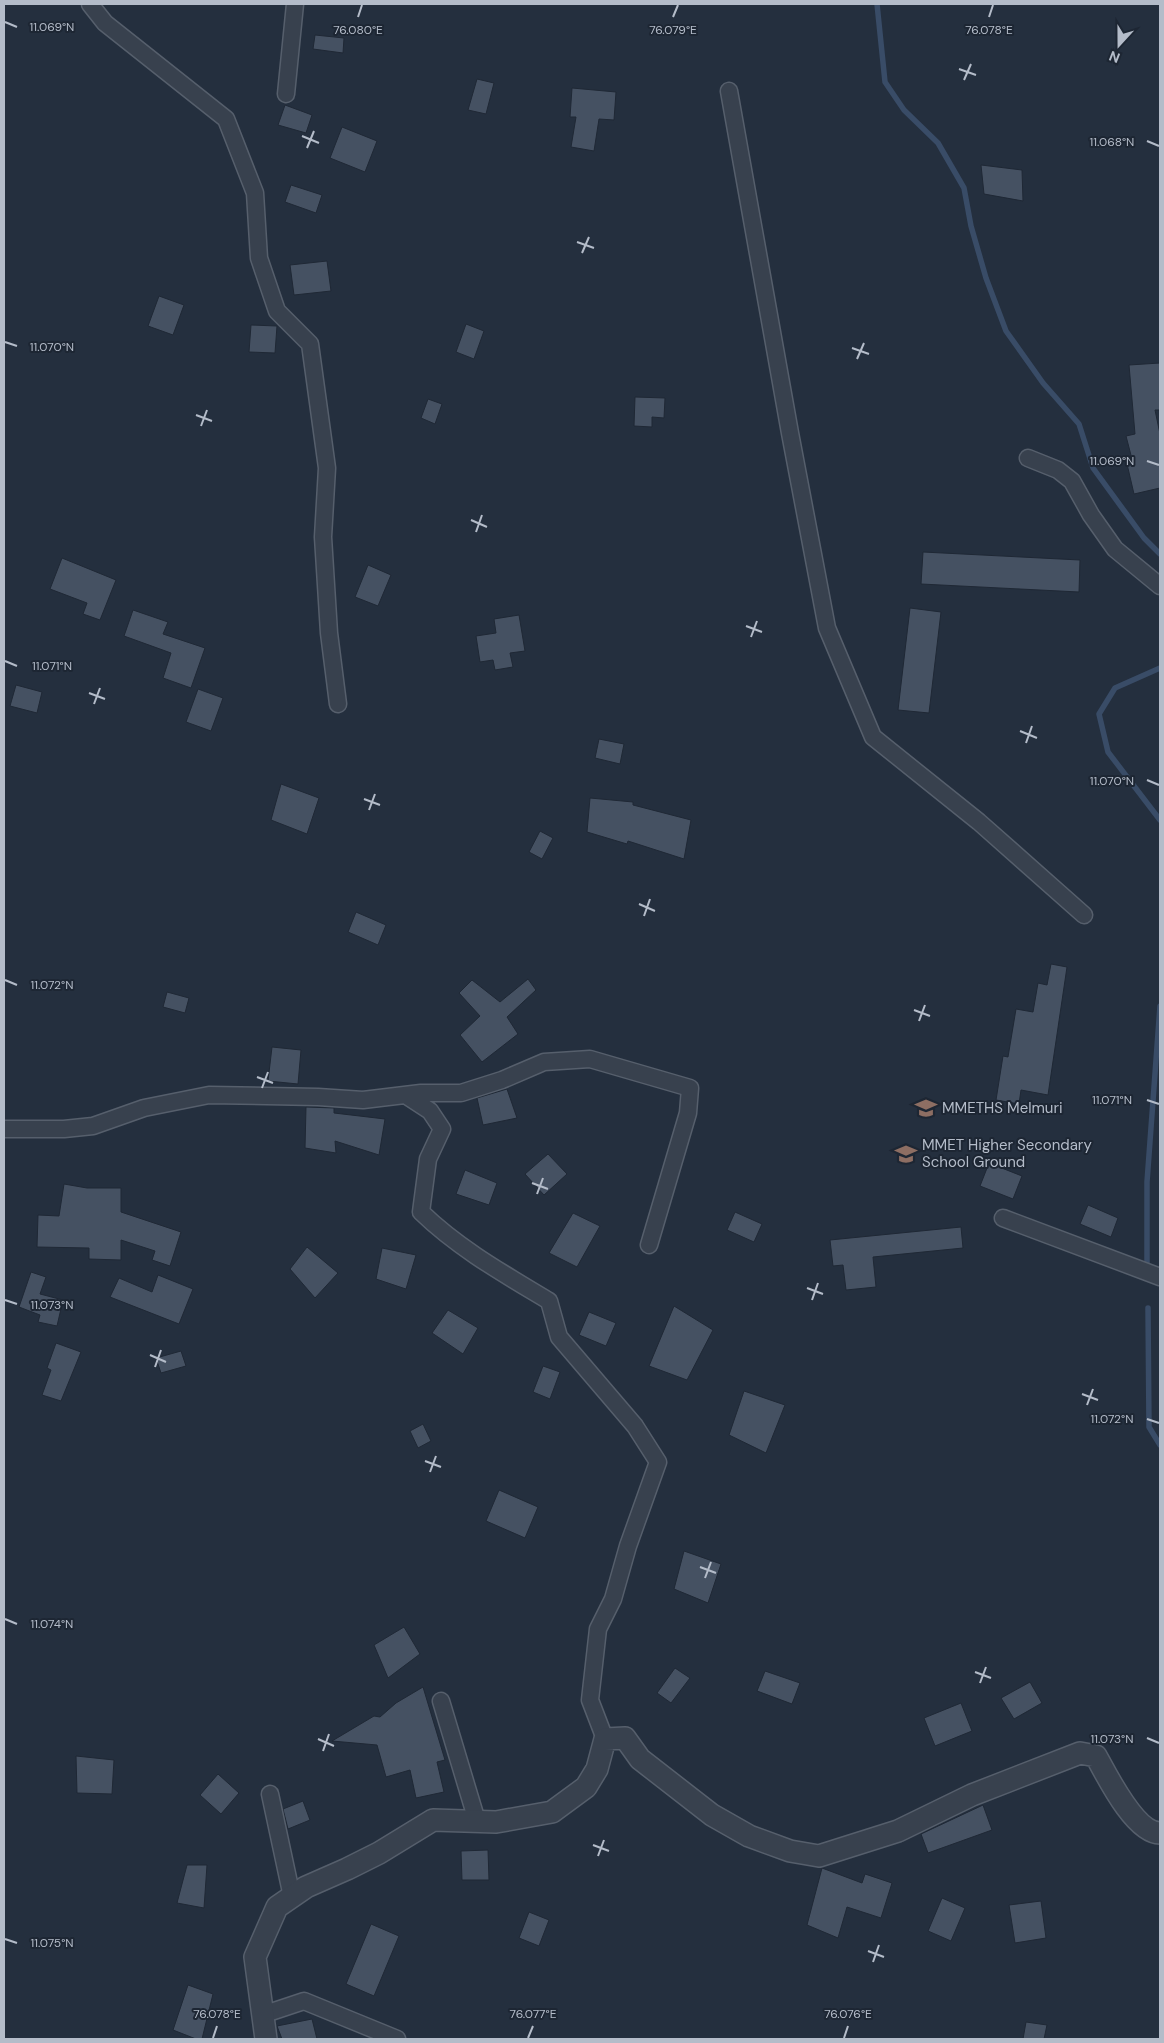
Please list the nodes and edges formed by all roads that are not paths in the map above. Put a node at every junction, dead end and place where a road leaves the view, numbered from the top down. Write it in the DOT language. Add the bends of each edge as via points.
graph roads {
  1 [pos="90,4"];
  2 [pos="295,4"];
  3 [pos="729,91"];
  4 [pos="286,94"];
  5 [pos="1028,458"];
  6 [pos="1160,586"];
  7 [pos="338,704"];
  8 [pos="1084,914"];
  9 [pos="407,1096"];
  10 [pos="4,1128"];
  11 [pos="1003,1218"];
  12 [pos="649,1245"];
  13 [pos="1159,1276"];
  14 [pos="441,1701"];
  15 [pos="605,1739"];
  16 [pos="270,1794"];
  17 [pos="477,1821"];
  18 [pos="1158,1836"];
  19 [pos="292,1897"];
  20 [pos="262,2015"];
  21 [pos="266,2039"];
  22 [pos="397,2039"];
  1 -- 7 [label="street" via="105,23 226,119 255,193 259,258 277,311 310,344 327,468 322,537"];
  2 -- 4 [label="street"];
  3 -- 8 [label="street" via="827,628 873,737 979,822"];
  5 -- 6 [label="street" via="1058,470 1072,481 1091,516 1115,549"];
  9 -- 10 [label="street" via="363,1100 209,1095 144,1108 93,1126"];
  9 -- 12 [label="street" via="460,1093 544,1062 590,1059 690,1088 688,1113"];
  9 -- 15 [label="street" via="430,1111 442,1129 428,1159 421,1212 464,1248 549,1301 559,1337 635,1426 658,1462 612,1599 598,1629 590,1700"];
  11 -- 13 [label="street"];
  14 -- 17 [label="street"];
  15 -- 17 [label="street" via="597,1769 586,1787 552,1812 496,1822"];
  15 -- 18 [label="street" via="625,1738 640,1760 712,1815 749,1836 790,1851 819,1856 898,1830 986,1789 1080,1753 1096,1756 1119,1798 1144,1826"];
  16 -- 19 [label="street"];
  17 -- 19 [label="street" via="433,1820"];
  19 -- 20 [label="street" via="277,1907 255,1957"];
  20 -- 21 [label="street"];
  20 -- 22 [label="street" via="304,2001"];
}
